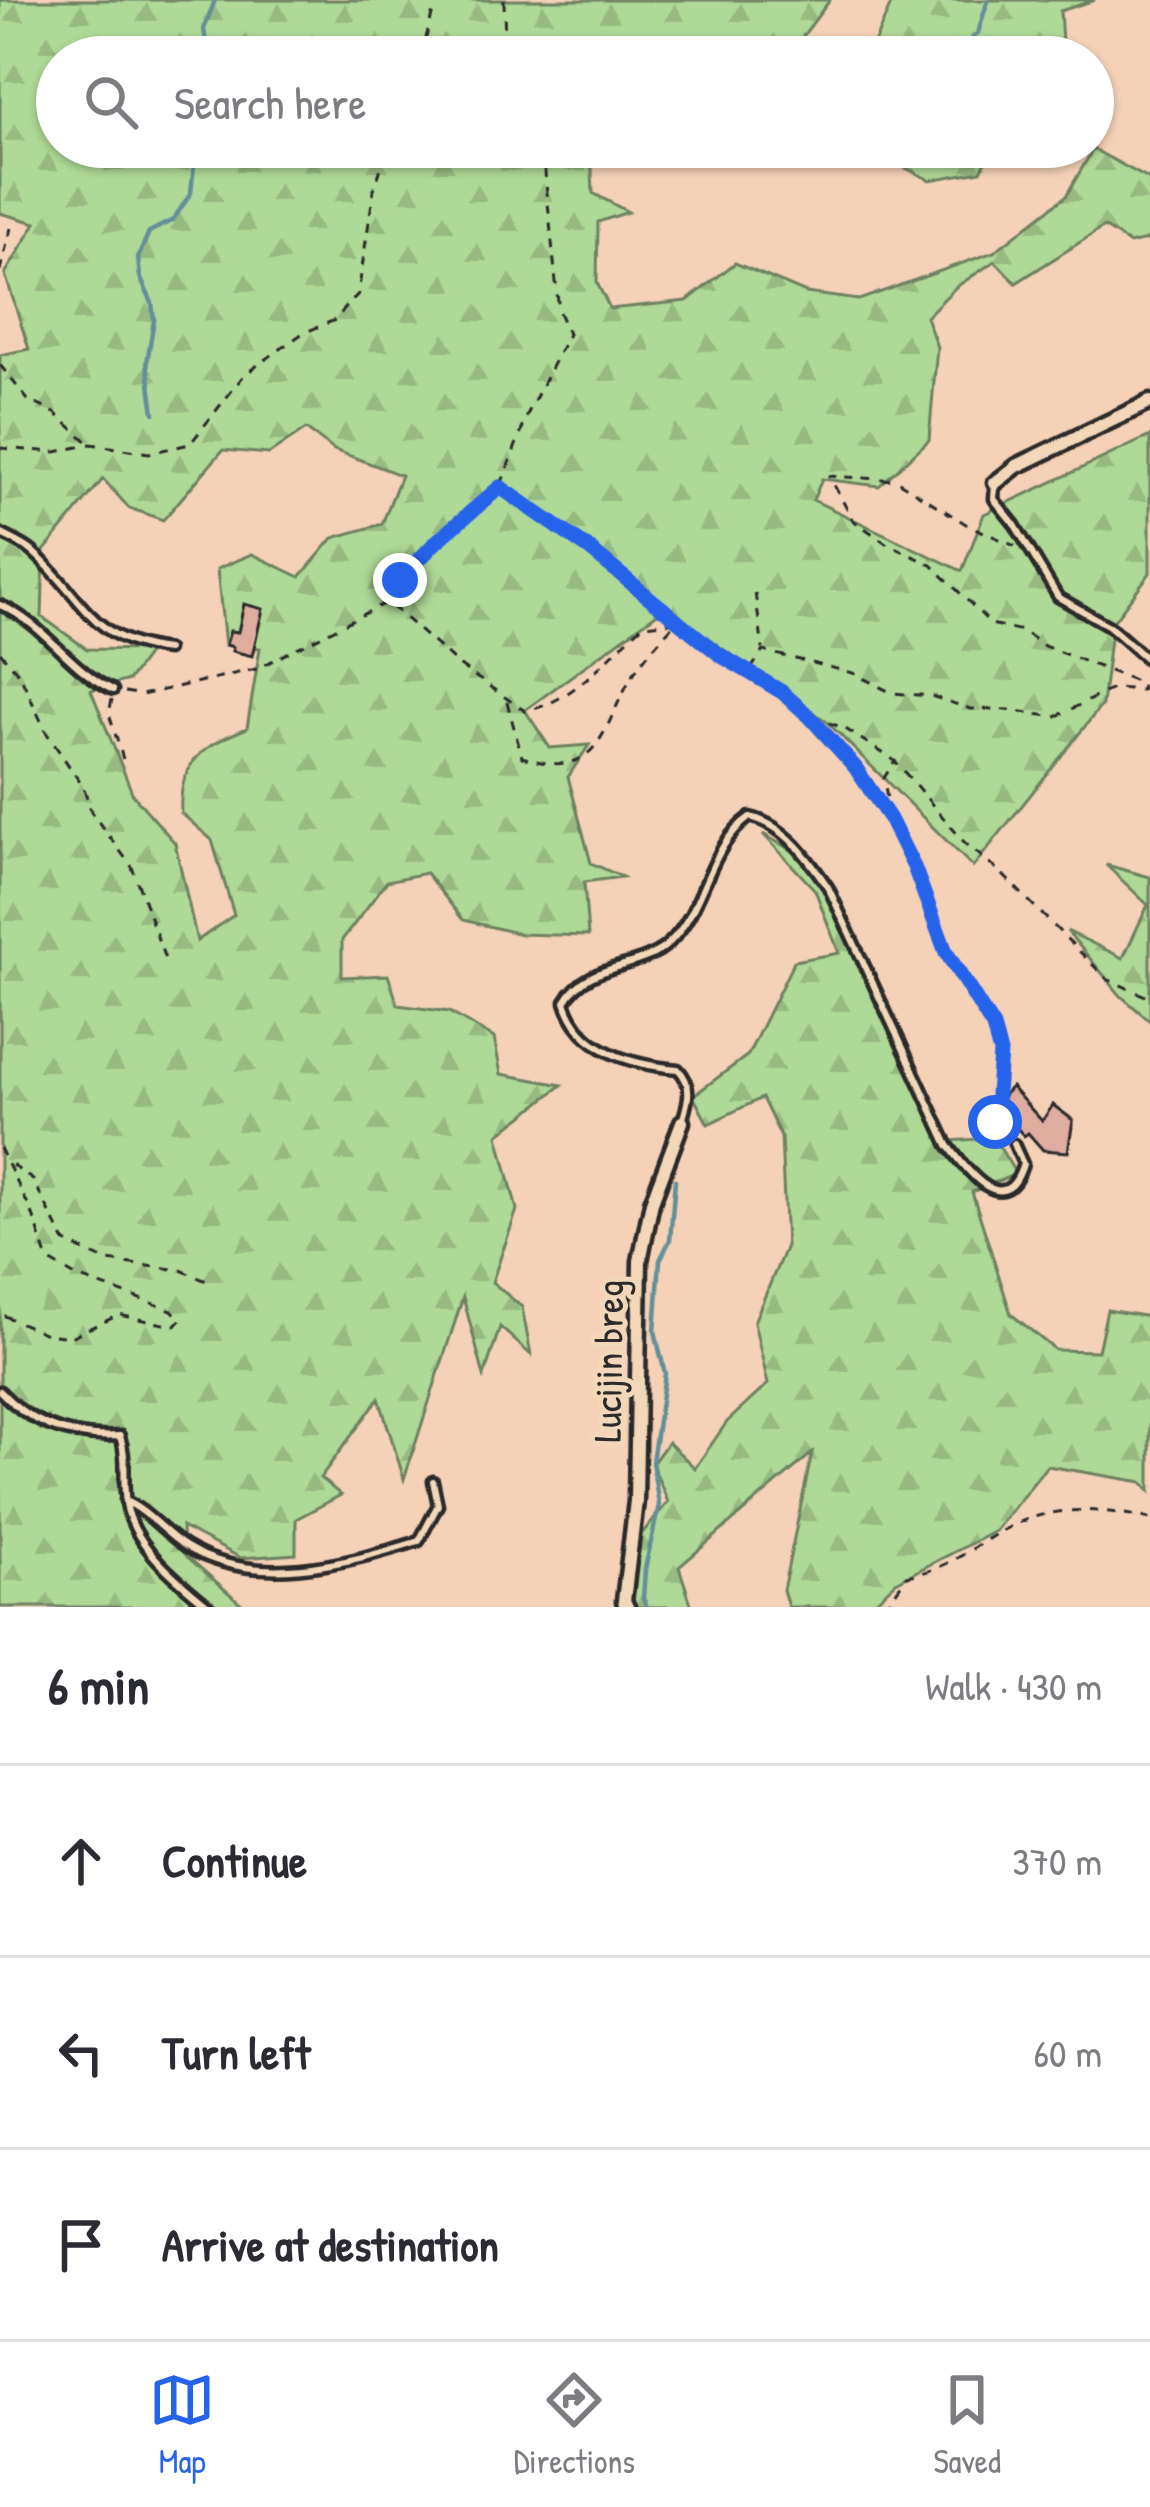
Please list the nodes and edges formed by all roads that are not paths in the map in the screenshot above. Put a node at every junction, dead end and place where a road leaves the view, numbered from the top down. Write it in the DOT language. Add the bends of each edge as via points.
graph roads {
  1 [pos="1150,402"];
  2 [pos="995,483"];
  3 [pos="0,533"];
  4 [pos="0,604"];
  5 [pos="167,650"];
  6 [pos="1150,662"];
  7 [pos="113,690"];
  8 [pos="682,1122"];
  9 [pos="1013,1144"];
  10 [pos="0,1391"];
  11 [pos="433,1481"];
  12 [pos="125,1501"];
  13 [pos="210,1607"];
  14 [pos="628,1607"];
  1 -- 2 [label="street"];
  2 -- 6 [label="lane" via="994,499 1058,597"];
  3 -- 5 [label="lane" via="32,550 111,633 133,646"];
  4 -- 7 [label="lane"];
  8 -- 9 [label="lane" via="690,1094 678,1069 601,1048 565,1002 580,980 667,945 696,907 731,830 750,817 784,835 828,886 948,1145 974,1180 989,1190 1013,1183 1022,1164"];
  8 -- 14 [label="street, Lucijin breg" via="640,1261"];
  10 -- 12 [label="lane" via="49,1427 119,1436 127,1456"];
  11 -- 12 [label="lane" via="438,1505 418,1541 276,1571 216,1562"];
  12 -- 13 [label="lane" via="150,1549"];
}
